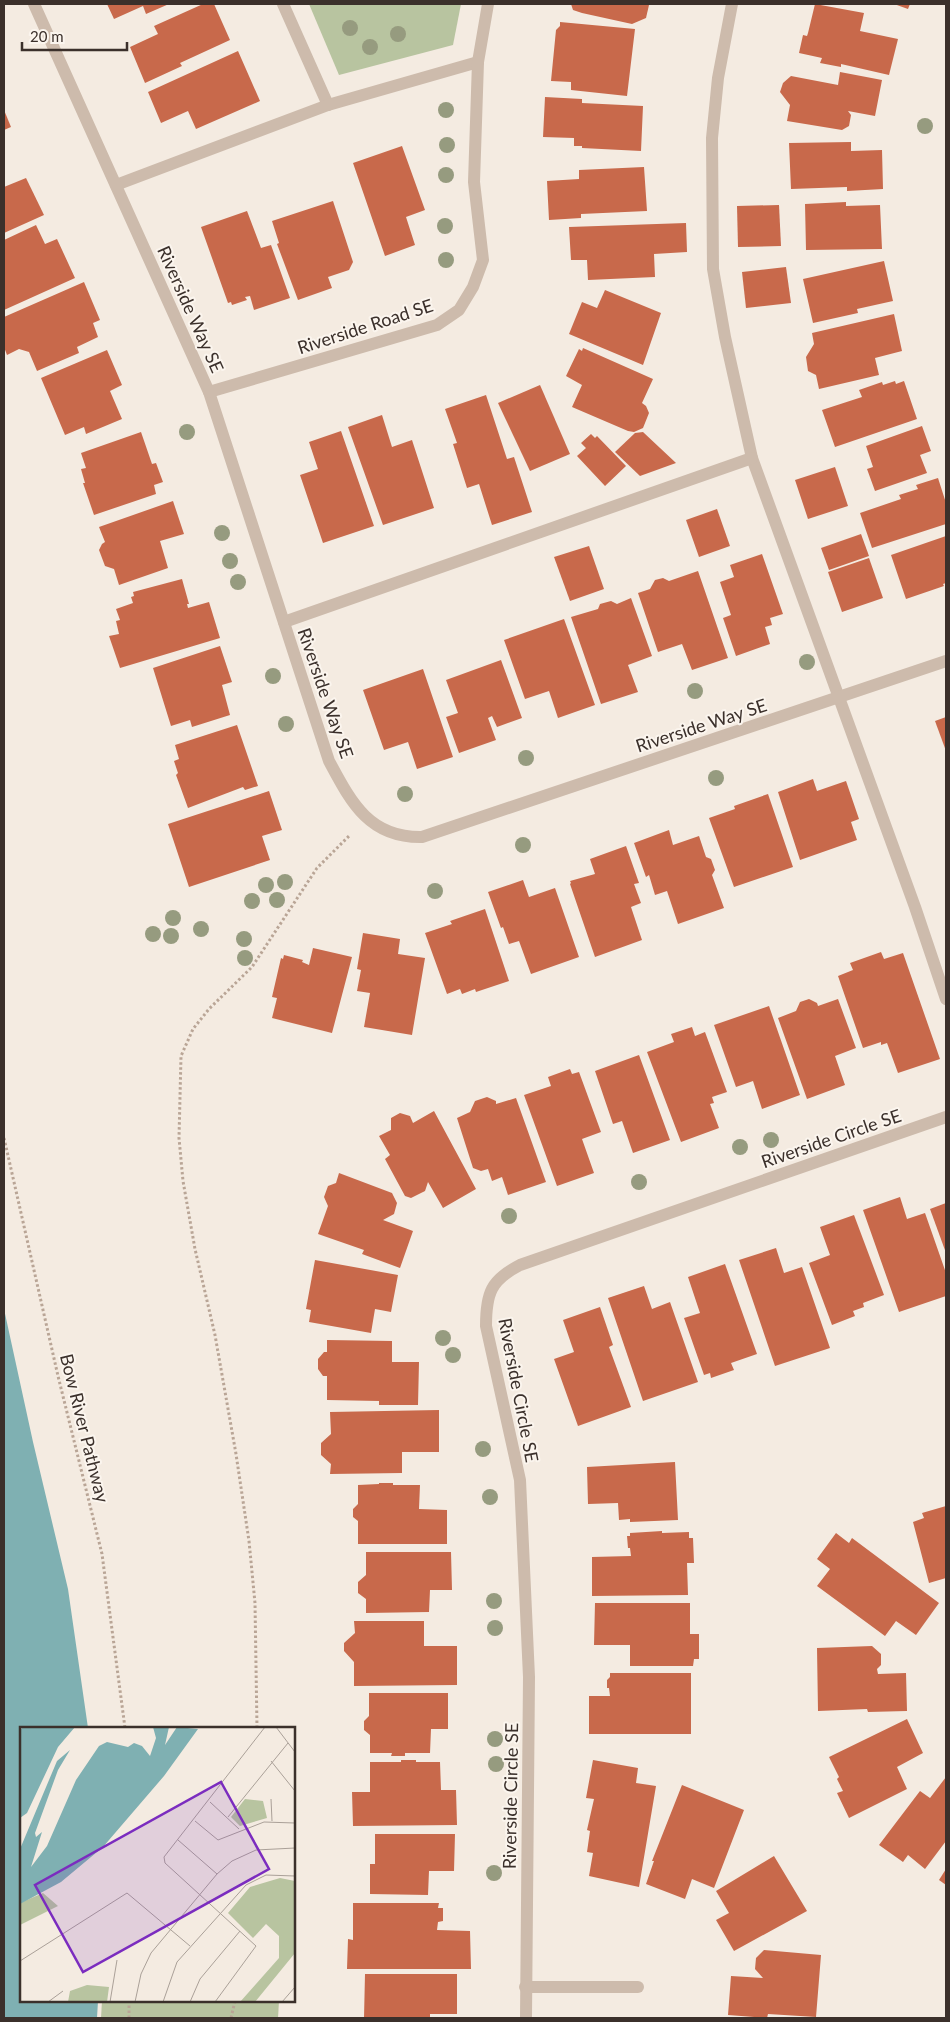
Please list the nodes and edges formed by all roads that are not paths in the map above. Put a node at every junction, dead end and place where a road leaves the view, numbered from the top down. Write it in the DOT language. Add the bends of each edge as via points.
graph roads {
  1 [pos="34,4"];
  2 [pos="283,4"];
  3 [pos="488,4"];
  4 [pos="732,4"];
  5 [pos="478,62"];
  6 [pos="328,105"];
  7 [pos="116,185"];
  8 [pos="209,392"];
  9 [pos="752,458"];
  10 [pos="284,622"];
  11 [pos="946,660"];
  12 [pos="838,698"];
  13 [pos="946,999"];
  14 [pos="946,1117"];
  15 [pos="526,1987"];
  16 [pos="638,1987"];
  17 [pos="526,2018"];
  1 -- 7 [label="street, Riverside Way SE"];
  2 -- 6 [label="street"];
  3 -- 5 [label="street, Riverside Road SE"];
  4 -- 9 [label="street" via="718,78 712,138 713,270"];
  5 -- 6 [label="street"];
  5 -- 8 [label="street, Riverside Road SE" via="474,182 482,260 459,310 437,325"];
  6 -- 7 [label="street"];
  7 -- 8 [label="street, Riverside Way SE"];
  8 -- 10 [label="street, Riverside Way SE"];
  9 -- 10 [label="street"];
  9 -- 12 [label="street"];
  10 -- 12 [label="street, Riverside Way SE" via="329,760 346,792 366,818 392,834 406,837 422,837"];
  11 -- 12 [label="street, Riverside Way SE"];
  12 -- 13 [label="street"];
  14 -- 15 [label="street, Riverside Circle SE" via="520,1264 503,1274 491,1290 486,1307 486,1326 520,1480 528,1677"];
  15 -- 16 [label="street"];
  15 -- 17 [label="street, Riverside Circle SE"];
}
